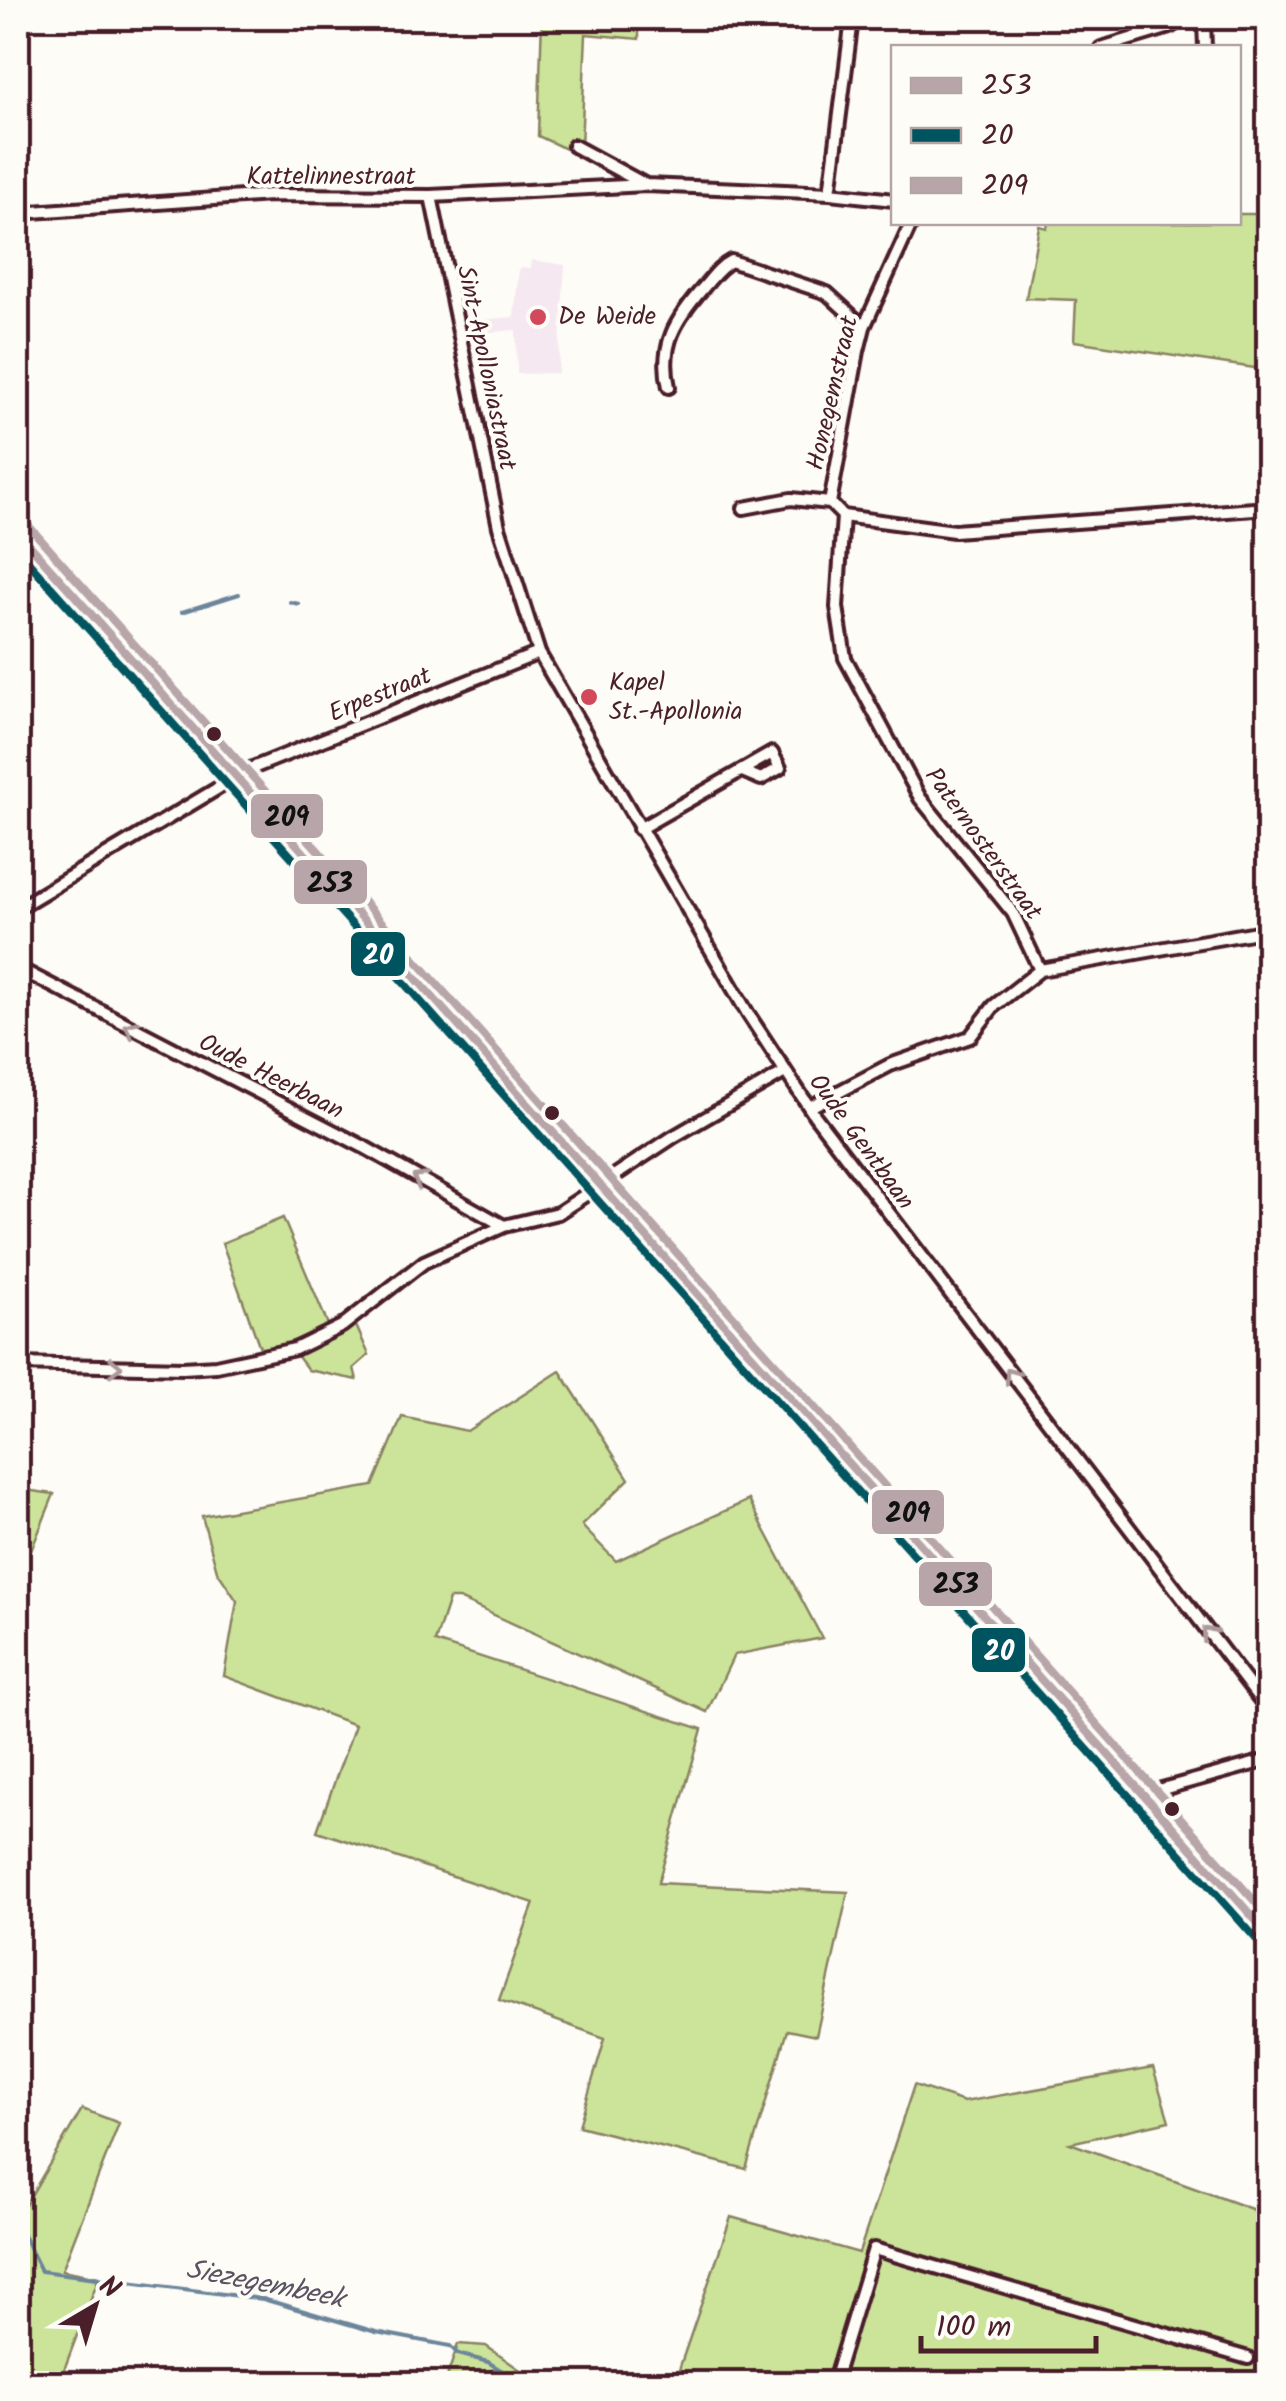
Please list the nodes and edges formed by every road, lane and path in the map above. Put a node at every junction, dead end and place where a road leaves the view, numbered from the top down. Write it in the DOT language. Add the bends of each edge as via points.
graph roads {
  1 [pos="1184,18"];
  2 [pos="1199,18"];
  3 [pos="852,19"];
  4 [pos="1112,45"];
  5 [pos="1205,45"];
  6 [pos="574,146"];
  7 [pos="646,185"];
  8 [pos="830,192"];
  9 [pos="431,196"];
  10 [pos="891,200"];
  11 [pos="18,213"];
  12 [pos="911,225"];
  13 [pos="864,326"];
  14 [pos="669,387"];
  15 [pos="830,504"];
  16 [pos="744,508"];
  17 [pos="1268,508"];
  18 [pos="843,516"];
  19 [pos="18,532"];
  20 [pos="506,546"];
  21 [pos="539,653"];
  22 [pos="742,770"];
  23 [pos="238,777"];
  24 [pos="640,829"];
  25 [pos="18,908"];
  26 [pos="1268,930"];
  27 [pos="18,968"];
  28 [pos="1040,970"];
  29 [pos="785,1072"];
  30 [pos="810,1106"];
  31 [pos="600,1189"];
  32 [pos="504,1226"];
  33 [pos="18,1364"];
  34 [pos="1268,1710"];
  35 [pos="1268,1760"];
  36 [pos="1144,1794"];
  37 [pos="1268,1934"];
  38 [pos="1248,2358"];
  39 [pos="833,2384"];
  1 -- 4 [label="street"];
  2 -- 5 [label="street"];
  3 -- 8 [label="street"];
  6 -- 7 [label="street, Kattelinnestraat"];
  7 -- 8 [label="street, Kattelinnestraat"];
  7 -- 9 [label="street, Kattelinnestraat"];
  8 -- 10 [label="street, Kattelinnestraat"];
  9 -- 11 [label="street, Kattelinnestraat" via="270,196"];
  9 -- 20 [label="street, Sint-Apolloniastraat"];
  12 -- 13 [label="street, Honegemstraat"];
  13 -- 14 [label="street" via="827,293 731,261 670,332 664,367"];
  13 -- 15 [label="street, Honegemstraat"];
  15 -- 16 [label="street" via="791,500"];
  15 -- 18 [label="street, Honegemstraat"];
  17 -- 18 [label="street" via="931,531"];
  18 -- 28 [label="street, Paternosterstraat" via="836,607 844,658 920,798 1013,913"];
  19 -- 23 [label="main road"];
  20 -- 21 [label="street, Oude Gentbaan"];
  21 -- 23 [label="street, Erpestraat"];
  21 -- 24 [label="street, Oude Gentbaan"];
  22 -- 24 [label="street"];
  23 -- 25 [label="street, Erpestraat"];
  23 -- 31 [label="main road"];
  24 -- 29 [label="street, Oude Gentbaan"];
  26 -- 28 [label="street"];
  32 -- 27 [label="street, Oude Heerbaan, one-way"];
  28 -- 30 [label="street" via="1004,997 970,1037 890,1065"];
  29 -- 30 [label="street, Oude Gentbaan"];
  29 -- 31 [label="street"];
  34 -- 30 [label="street, Oude Gentbaan, one-way"];
  31 -- 32 [label="street" via="558,1213"];
  31 -- 36 [label="main road"];
  33 -- 32 [label="street, one-way" via="174,1368 295,1349 342,1326 424,1262"];
  35 -- 36 [label="street"];
  36 -- 37 [label="main road"];
  38 -- 39 [label="street" via="874,2249"];
}
